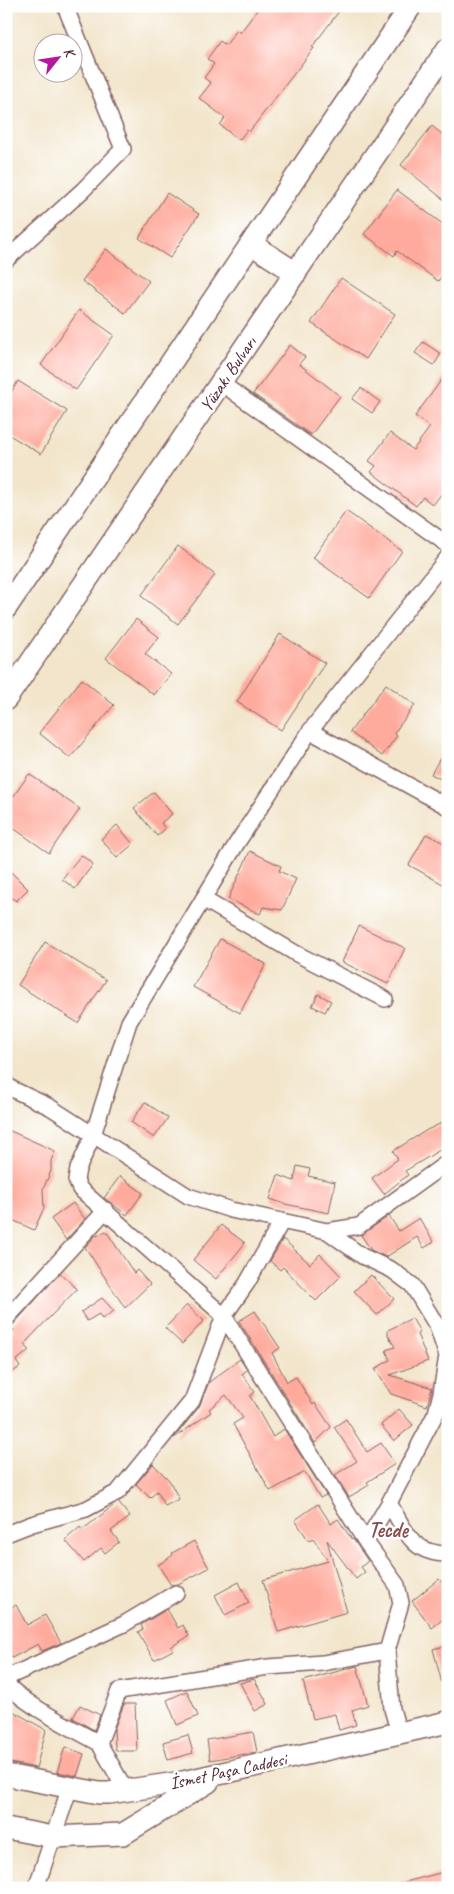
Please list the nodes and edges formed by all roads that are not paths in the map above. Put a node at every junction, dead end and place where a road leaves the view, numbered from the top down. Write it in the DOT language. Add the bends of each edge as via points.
graph roads {
  1 [pos="65,6"];
  2 [pos="411,6"];
  3 [pos="448,48"];
  4 [pos="251,244"];
  5 [pos="6,260"];
  6 [pos="296,273"];
  7 [pos="221,383"];
  8 [pos="448,545"];
  9 [pos="448,557"];
  10 [pos="6,608"];
  11 [pos="6,699"];
  12 [pos="310,731"];
  13 [pos="448,807"];
  14 [pos="203,900"];
  15 [pos="385,999"];
  16 [pos="6,1084"];
  17 [pos="93,1135"];
  18 [pos="448,1162"];
  19 [pos="106,1210"];
  20 [pos="282,1221"];
  21 [pos="327,1231"];
  22 [pos="224,1316"];
  23 [pos="6,1319"];
  24 [pos="442,1412"];
  25 [pos="390,1503"];
  26 [pos="6,1534"];
  27 [pos="366,1542"];
  28 [pos="448,1554"];
  29 [pos="176,1594"];
  30 [pos="387,1651"];
  31 [pos="6,1678"];
  32 [pos="6,1683"];
  33 [pos="448,1722"];
  34 [pos="399,1733"];
  35 [pos="99,1743"];
  36 [pos="223,1773"];
  37 [pos="6,1775"];
  38 [pos="70,1787"];
  39 [pos="126,1791"];
  40 [pos="6,1828"];
  41 [pos="53,1837"];
  42 [pos="36,1888"];
  1 -- 5 [label="street" via="123,149"];
  2 -- 4 [label="main road"];
  3 -- 6 [label="main road, Yüzakı Bulvarı"];
  4 -- 6 [label="main road"];
  4 -- 10 [label="main road"];
  6 -- 7 [label="main road, Yüzakı Bulvarı"];
  7 -- 8 [label="street"];
  7 -- 11 [label="main road, Yüzakı Bulvarı"];
  9 -- 12 [label="street"];
  12 -- 13 [label="street"];
  12 -- 14 [label="street"];
  14 -- 15 [label="street" via="297,954"];
  14 -- 17 [label="street" via="129,1022"];
  16 -- 17 [label="street"];
  17 -- 19 [label="street" via="76,1180 80,1189"];
  17 -- 20 [label="street" via="188,1196"];
  18 -- 21 [label="street" via="358,1226"];
  19 -- 22 [label="street"];
  19 -- 23 [label="street"];
  20 -- 21 [label="street"];
  20 -- 22 [label="street"];
  21 -- 24 [label="street" via="412,1285 437,1326 447,1356"];
  22 -- 26 [label="street" via="192,1401 118,1492 86,1509"];
  22 -- 27 [label="street"];
  24 -- 25 [label="street"];
  25 -- 27 [label="street"];
  25 -- 28 [label="street" via="413,1544 433,1554"];
  27 -- 30 [label="street" via="397,1586 401,1603"];
  29 -- 31 [label="street" via="124,1624"];
  30 -- 34 [label="street" via="392,1709"];
  30 -- 35 [label="street" via="119,1692"];
  32 -- 35 [label="street" via="54,1718"];
  33 -- 34 [label="main road, İsmet Paşa Caddesi"];
  34 -- 36 [label="main road, İsmet Paşa Caddesi"];
  35 -- 39 [label="street"];
  36 -- 39 [label="main road, İsmet Paşa Caddesi"];
  36 -- 41 [label="main road" via="123,1834"];
  37 -- 38 [label="main road, İsmet Paşa Caddesi"];
  38 -- 39 [label="main road, İsmet Paşa Caddesi" via="98,1793"];
  38 -- 41 [label="street"];
  40 -- 41 [label="main road"];
  41 -- 42 [label="street"];
}
